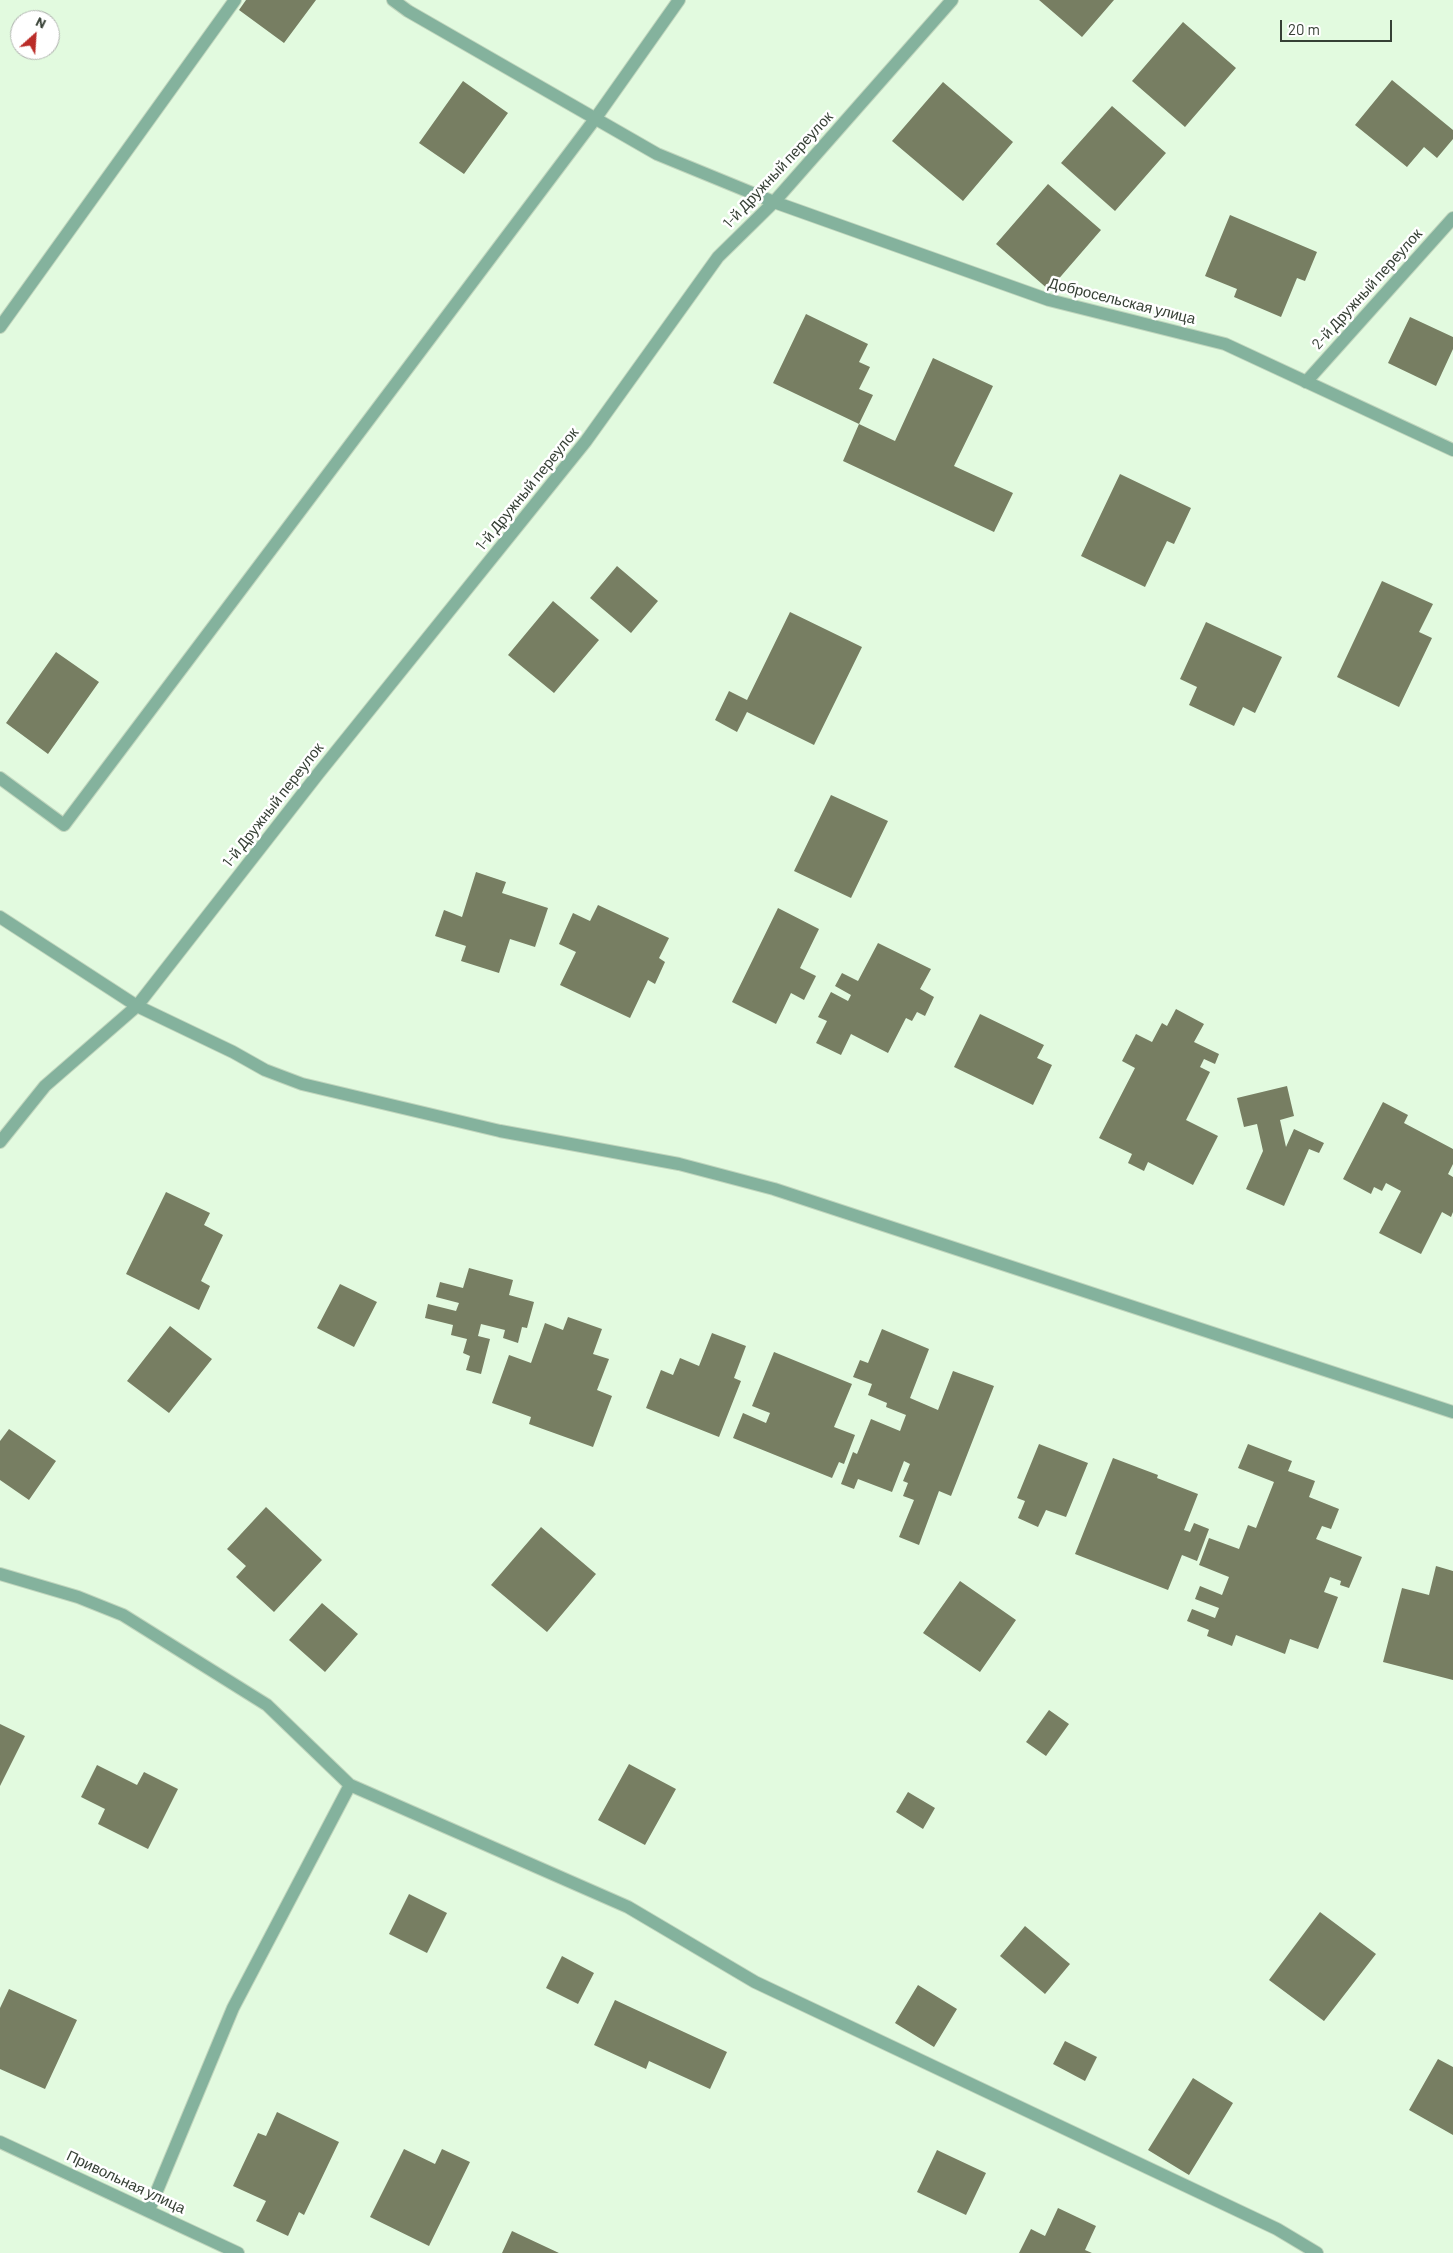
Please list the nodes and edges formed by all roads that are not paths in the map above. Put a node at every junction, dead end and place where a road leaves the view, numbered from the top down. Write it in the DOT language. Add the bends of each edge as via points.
graph roads {
  1 [pos="235,0"];
  2 [pos="393,0"];
  3 [pos="678,0"];
  4 [pos="952,0"];
  5 [pos="595,119"];
  6 [pos="774,202"];
  7 [pos="1452,220"];
  8 [pos="0,327"];
  9 [pos="1306,382"];
  10 [pos="1453,450"];
  11 [pos="0,778"];
  12 [pos="0,917"];
  13 [pos="136,1006"];
  14 [pos="0,1142"];
  15 [pos="1453,1412"];
  16 [pos="0,1574"];
  17 [pos="350,1785"];
  18 [pos="0,2142"];
  19 [pos="149,2210"];
  20 [pos="238,2253"];
  21 [pos="1317,2253"];
  1 -- 8 [label="street"];
  2 -- 5 [label="street, Добросельская улица"];
  3 -- 5 [label="street"];
  4 -- 6 [label="street, 1-й Дружный переулок"];
  5 -- 6 [label="street, Добросельская улица" via="657,154"];
  5 -- 11 [label="street" via="64,825"];
  6 -- 9 [label="street, Добросельская улица" via="1049,300 1225,344"];
  6 -- 13 [label="street, 1-й Дружный переулок" via="718,257 586,441"];
  7 -- 9 [label="street, 2-й Дружный переулок"];
  9 -- 10 [label="street, Добросельская улица"];
  12 -- 13 [label="street"];
  13 -- 14 [label="street, 1-й Дружный переулок" via="45,1086"];
  13 -- 15 [label="street" via="265,1070 302,1084 500,1131 679,1164 774,1189"];
  16 -- 17 [label="street" via="78,1597 131,1620 267,1705"];
  17 -- 19 [label="street" via="233,2008"];
  17 -- 21 [label="street" via="628,1907 755,1982 1277,2229"];
  18 -- 19 [label="street, Привольная улица"];
  19 -- 20 [label="street, Привольная улица"];
}
